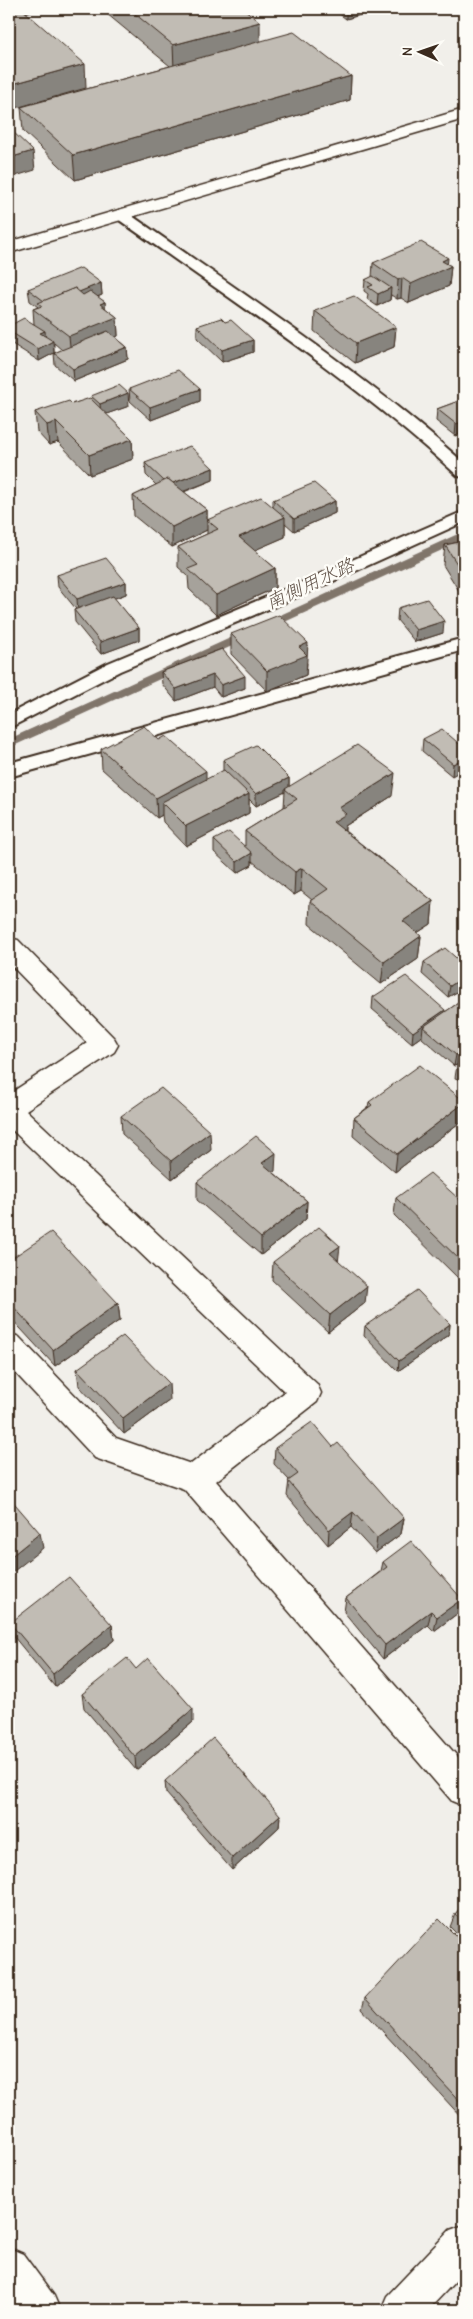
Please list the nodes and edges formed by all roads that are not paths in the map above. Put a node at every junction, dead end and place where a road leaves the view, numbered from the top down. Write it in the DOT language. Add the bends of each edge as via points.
graph roads {
  1 [pos="464,114"];
  2 [pos="120,214"];
  3 [pos="9,248"];
  4 [pos="464,472"];
  5 [pos="464,516"];
  6 [pos="464,644"];
  7 [pos="9,722"];
  8 [pos="9,770"];
  9 [pos="9,947"];
  10 [pos="9,1107"];
  11 [pos="9,1111"];
  12 [pos="9,1346"];
  13 [pos="195,1479"];
  14 [pos="464,1789"];
  15 [pos="464,2244"];
  16 [pos="9,2268"];
  17 [pos="40,2310"];
  18 [pos="401,2310"];
  1 -- 2 [label="street"];
  2 -- 3 [label="street"];
  2 -- 4 [label="lane" via="355,380"];
  5 -- 7 [label="lane" via="114,668"];
  6 -- 8 [label="lane"];
  9 -- 10 [label="street" via="105,1045"];
  11 -- 13 [label="street" via="306,1393"];
  12 -- 13 [label="street" via="106,1448"];
  13 -- 14 [label="street"];
  15 -- 18 [label="street"];
  16 -- 17 [label="street"];
}
